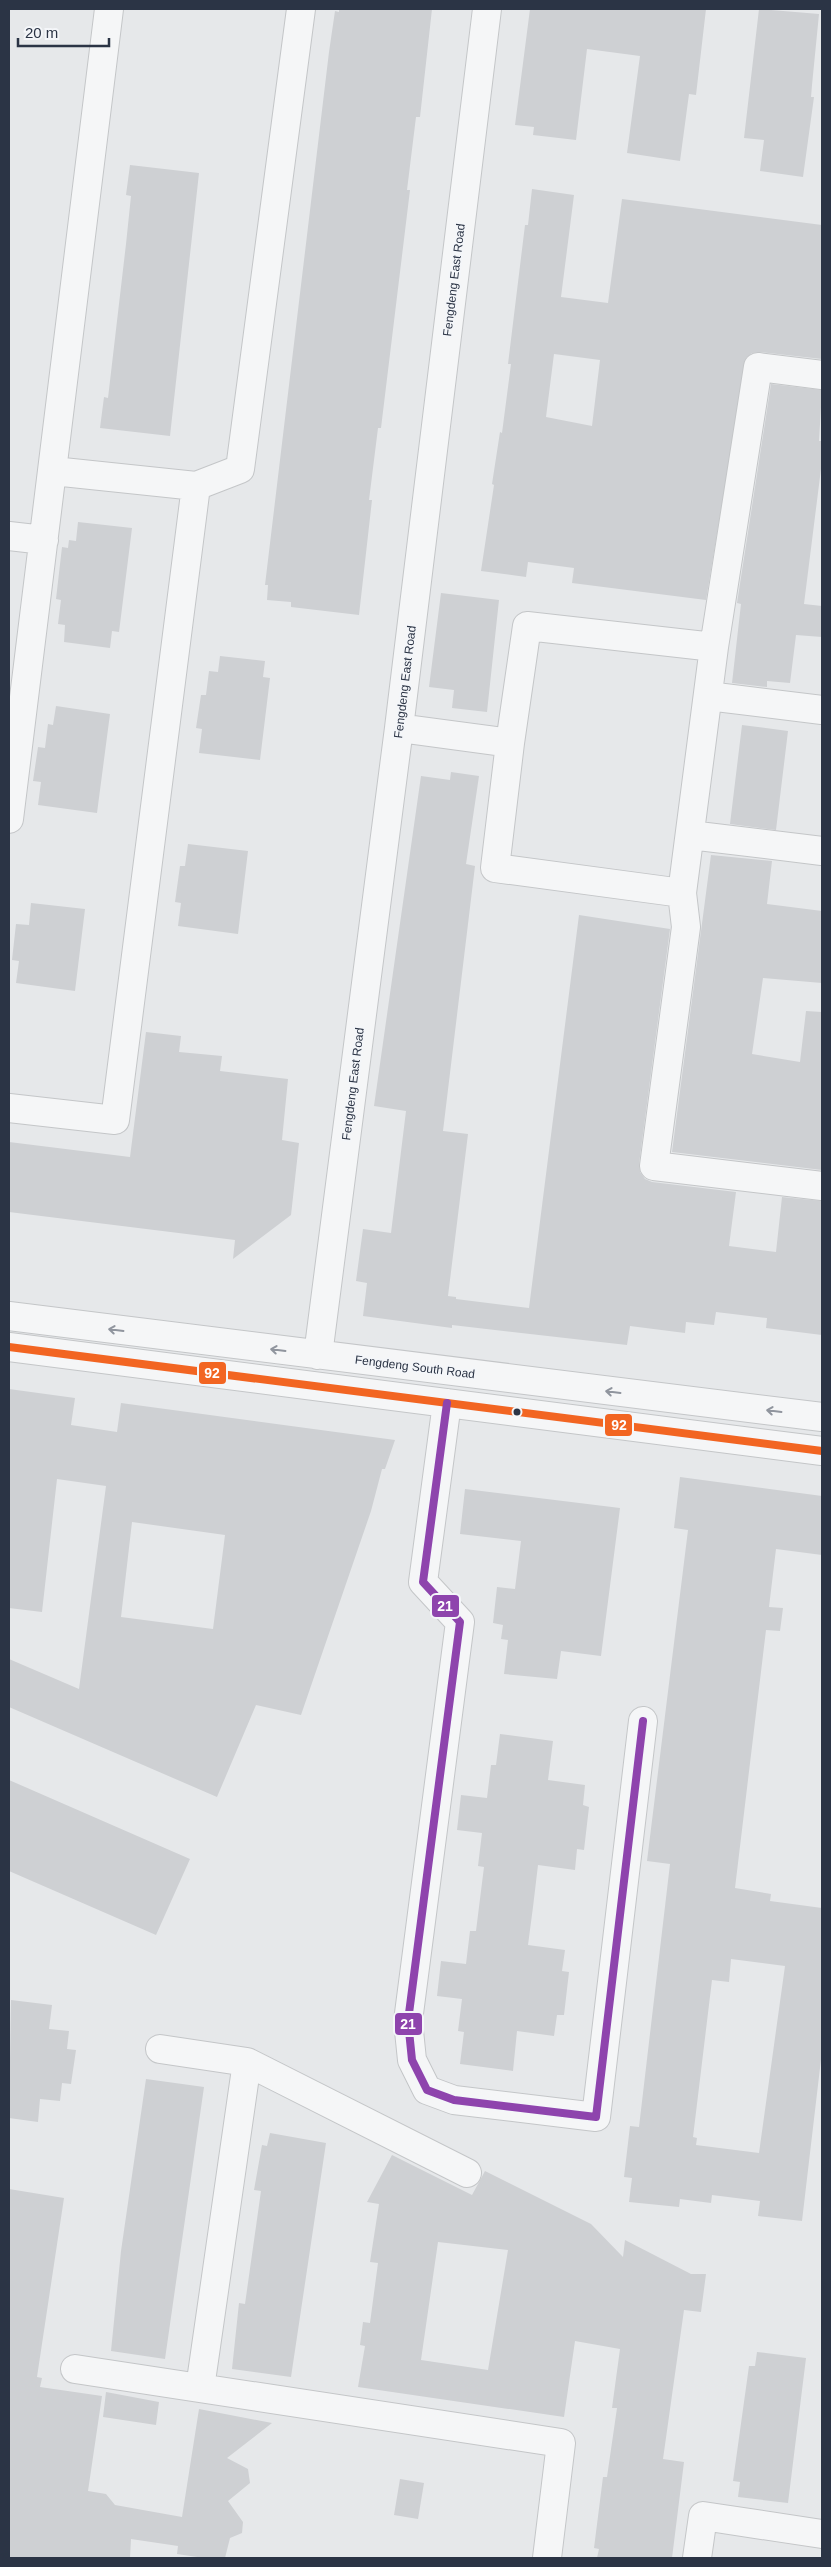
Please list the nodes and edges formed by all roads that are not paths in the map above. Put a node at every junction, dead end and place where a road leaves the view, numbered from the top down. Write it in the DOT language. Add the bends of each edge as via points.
graph roads {
  1 [pos="108,9"];
  2 [pos="301,9"];
  3 [pos="487,9"];
  4 [pos="822,375"];
  5 [pos="53,471"];
  6 [pos="196,486"];
  7 [pos="9,536"];
  8 [pos="44,540"];
  9 [pos="714,647"];
  10 [pos="708,696"];
  11 [pos="822,710"];
  12 [pos="399,728"];
  13 [pos="510,743"];
  14 [pos="9,818"];
  15 [pos="690,835"];
  16 [pos="822,851"];
  17 [pos="682,893"];
  18 [pos="9,1108"];
  19 [pos="822,1186"];
  20 [pos="9,1316"];
  21 [pos="9,1346"];
  22 [pos="318,1356"];
  23 [pos="448,1403"];
  24 [pos="822,1417"];
  25 [pos="822,1451"];
  26 [pos="643,1721"];
  27 [pos="160,2049"];
  28 [pos="247,2062"];
  29 [pos="467,2173"];
  30 [pos="75,2369"];
  31 [pos="200,2388"];
  32 [pos="822,2534"];
  33 [pos="547,2558"];
  34 [pos="697,2558"];
  1 -- 5 [label="street"];
  2 -- 6 [label="street" via="240,469"];
  3 -- 12 [label="street, Fengdeng East Road"];
  4 -- 9 [label="street" via="758,368"];
  5 -- 6 [label="street"];
  5 -- 8 [label="street"];
  6 -- 18 [label="street" via="115,1120"];
  7 -- 8 [label="street"];
  8 -- 14 [label="street"];
  9 -- 10 [label="street"];
  9 -- 13 [label="street" via="527,626"];
  10 -- 11 [label="street"];
  10 -- 15 [label="street"];
  12 -- 13 [label="street"];
  12 -- 22 [label="street, Fengdeng East Road"];
  13 -- 17 [label="street" via="495,868"];
  15 -- 16 [label="street"];
  15 -- 17 [label="street"];
  17 -- 19 [label="street" via="686,927 654,1166"];
  22 -- 20 [label="street, Fengdeng South Road, one-way"];
  21 -- 23 [label="street"];
  24 -- 22 [label="street, Fengdeng South Road, one-way"];
  23 -- 25 [label="street"];
  23 -- 26 [label="street" via="423,1582 460,1622 408,2021 412,2060 427,2090 454,2100 596,2117"];
  27 -- 28 [label="street"];
  28 -- 29 [label="street"];
  28 -- 31 [label="street"];
  30 -- 31 [label="street"];
  31 -- 33 [label="street" via="561,2443"];
  32 -- 34 [label="street" via="702,2516"];
}
